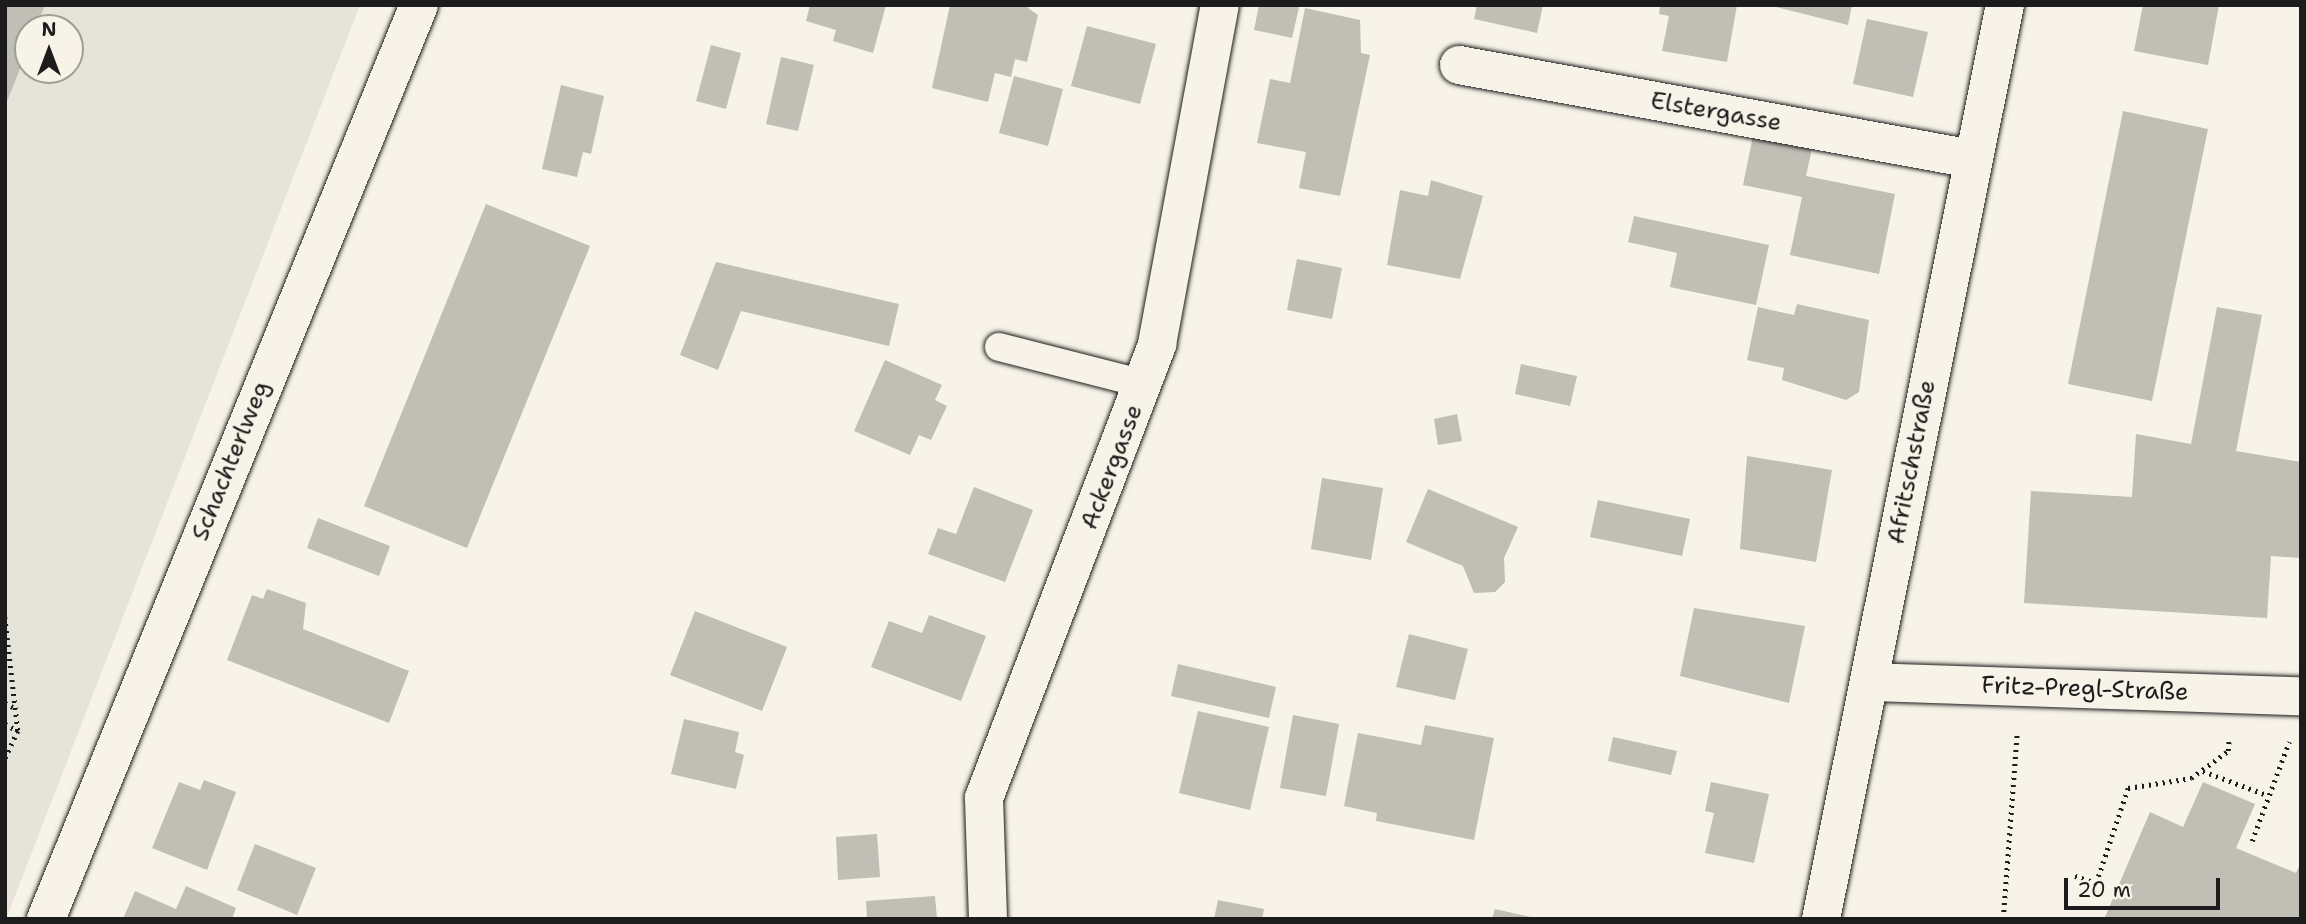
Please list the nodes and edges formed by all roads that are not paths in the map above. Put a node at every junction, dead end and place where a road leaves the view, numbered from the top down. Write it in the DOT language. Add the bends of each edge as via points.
graph roads {
  1 [pos="419,5"];
  2 [pos="1220,5"];
  3 [pos="2005,5"];
  4 [pos="1459,65"];
  5 [pos="1972,159"];
  6 [pos="999,347"];
  7 [pos="1144,384"];
  8 [pos="1870,682"];
  9 [pos="2298,696"];
  10 [pos="46,919"];
  11 [pos="988,919"];
  12 [pos="1821,919"];
  1 -- 10 [label="street, Schachterlweg"];
  2 -- 7 [label="street, Ackergasse"];
  3 -- 5 [label="street, Afritschstraße"];
  4 -- 5 [label="street, Elstergasse"];
  5 -- 8 [label="street, Afritschstraße"];
  6 -- 7 [label="lane"];
  7 -- 11 [label="street, Ackergasse" via="984,797"];
  8 -- 9 [label="street, Fritz-Pregl-Straße"];
  8 -- 12 [label="street, Afritschstraße"];
}
